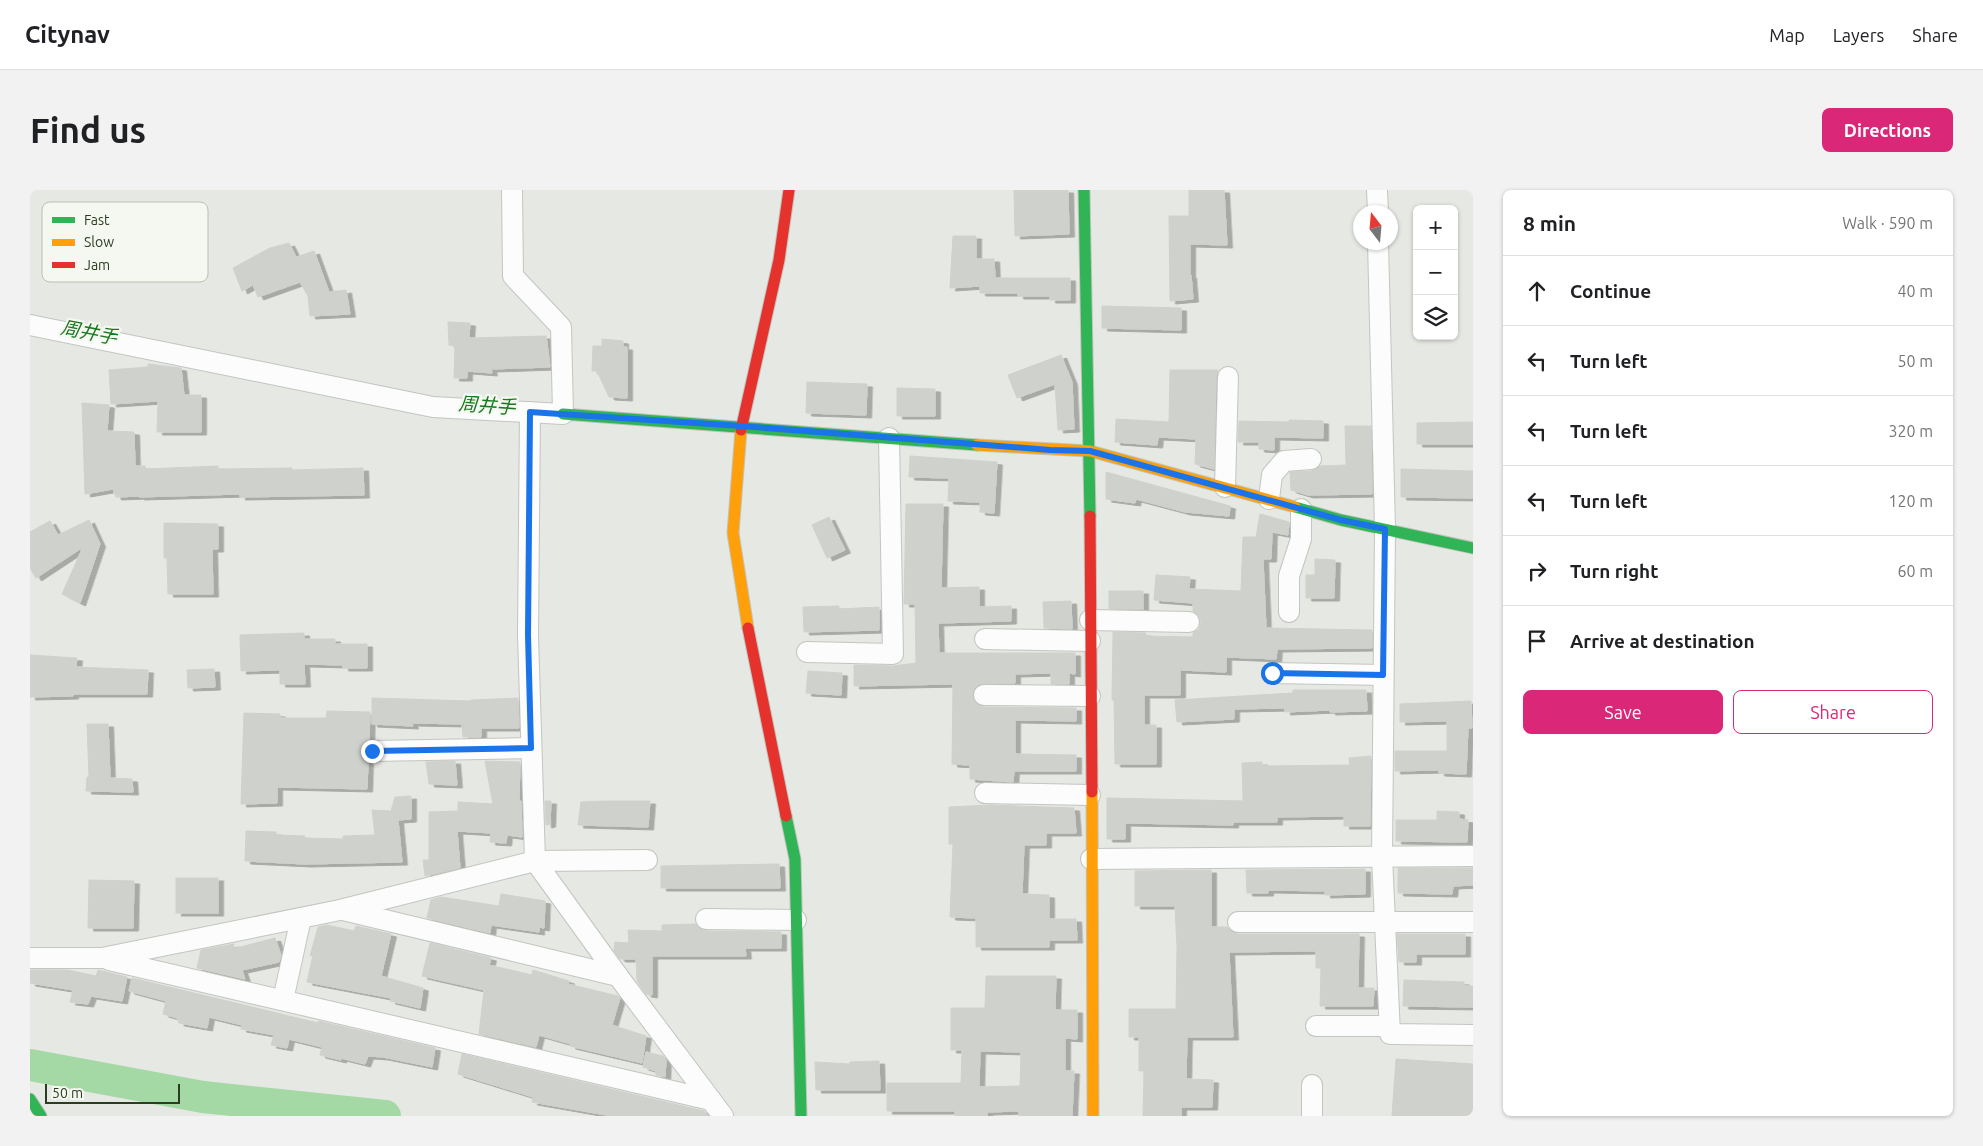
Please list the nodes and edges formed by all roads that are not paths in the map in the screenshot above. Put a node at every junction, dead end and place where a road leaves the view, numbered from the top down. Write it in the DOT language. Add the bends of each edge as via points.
graph roads {
  1 [pos="512,190"];
  2 [pos="789,190"];
  3 [pos="1084,190"];
  4 [pos="1377,190"];
  5 [pos="1378,205"];
  6 [pos="1378,250"];
  7 [pos="30,325"];
  8 [pos="1228,378"];
  9 [pos="530,412"];
  10 [pos="563,414"];
  11 [pos="741,426"];
  12 [pos="889,438"];
  13 [pos="1090,451"];
  14 [pos="1311,459"];
  15 [pos="1225,488"];
  16 [pos="1269,499"];
  17 [pos="1301,509"];
  18 [pos="1385,529"];
  19 [pos="1473,548"];
  20 [pos="1289,612"];
  21 [pos="1090,620"];
  22 [pos="1189,622"];
  23 [pos="986,639"];
  24 [pos="1090,642"];
  25 [pos="806,652"];
  26 [pos="1272,673"];
  27 [pos="1383,675"];
  28 [pos="984,695"];
  29 [pos="1090,696"];
  30 [pos="531,748"];
  31 [pos="372,751"];
  32 [pos="985,793"];
  33 [pos="1090,796"];
  34 [pos="1382,856"];
  35 [pos="1473,856"];
  36 [pos="1091,859"];
  37 [pos="646,860"];
  38 [pos="535,861"];
  39 [pos="340,910"];
  40 [pos="301,918"];
  41 [pos="706,919"];
  42 [pos="796,920"];
  43 [pos="1238,922"];
  44 [pos="1385,922"];
  45 [pos="1473,922"];
  46 [pos="30,958"];
  47 [pos="102,958"];
  48 [pos="618,976"];
  49 [pos="283,1000"];
  50 [pos="1316,1026"];
  51 [pos="1389,1026"];
  52 [pos="1473,1036"];
  53 [pos="1312,1085"];
  54 [pos="30,1099"];
  55 [pos="711,1100"];
  56 [pos="41,1116"];
  57 [pos="723,1116"];
  58 [pos="801,1116"];
  59 [pos="1093,1116"];
  60 [pos="1312,1116"];
  1 -- 10 [label="street" via="513,276 561,327"];
  2 -- 11 [label="street" via="779,260"];
  3 -- 13 [label="street"];
  4 -- 5 [label="street"];
  6 -- 18 [label="street"];
  7 -- 9 [label="street" via="432,406"];
  8 -- 15 [label="street"];
  9 -- 10 [label="street"];
  9 -- 30 [label="street" via="528,635"];
  10 -- 11 [label="street"];
  11 -- 12 [label="street"];
  11 -- 42 [label="street" via="733,533 753,661 795,859"];
  12 -- 13 [label="street"];
  12 -- 25 [label="street" via="893,654"];
  13 -- 15 [label="street"];
  13 -- 21 [label="street"];
  14 -- 16 [label="street" via="1284,461 1272,475"];
  15 -- 16 [label="street"];
  16 -- 17 [label="street"];
  17 -- 18 [label="street"];
  17 -- 20 [label="street" via="1300,539 1289,576"];
  18 -- 19 [label="street"];
  18 -- 27 [label="street"];
  21 -- 22 [label="street"];
  21 -- 24 [label="street"];
  23 -- 24 [label="street"];
  24 -- 29 [label="street"];
  26 -- 27 [label="street"];
  27 -- 34 [label="street"];
  28 -- 29 [label="street"];
  29 -- 33 [label="street"];
  30 -- 31 [label="street"];
  30 -- 38 [label="street"];
  32 -- 33 [label="street"];
  33 -- 36 [label="street"];
  34 -- 35 [label="street"];
  34 -- 36 [label="street"];
  34 -- 44 [label="street"];
  36 -- 59 [label="street"];
  37 -- 38 [label="street"];
  38 -- 39 [label="street"];
  38 -- 48 [label="street"];
  39 -- 40 [label="street"];
  39 -- 48 [label="street"];
  40 -- 47 [label="street"];
  40 -- 49 [label="street"];
  41 -- 42 [label="street"];
  42 -- 58 [label="street"];
  43 -- 44 [label="street"];
  44 -- 45 [label="street"];
  44 -- 51 [label="street"];
  46 -- 47 [label="street"];
  47 -- 49 [label="street"];
  48 -- 55 [label="street"];
  49 -- 55 [label="street"];
  50 -- 51 [label="street"];
  51 -- 52 [label="street" via="1390,1034"];
  53 -- 60 [label="street"];
  54 -- 56 [label="street"];
  55 -- 57 [label="street"];
}
